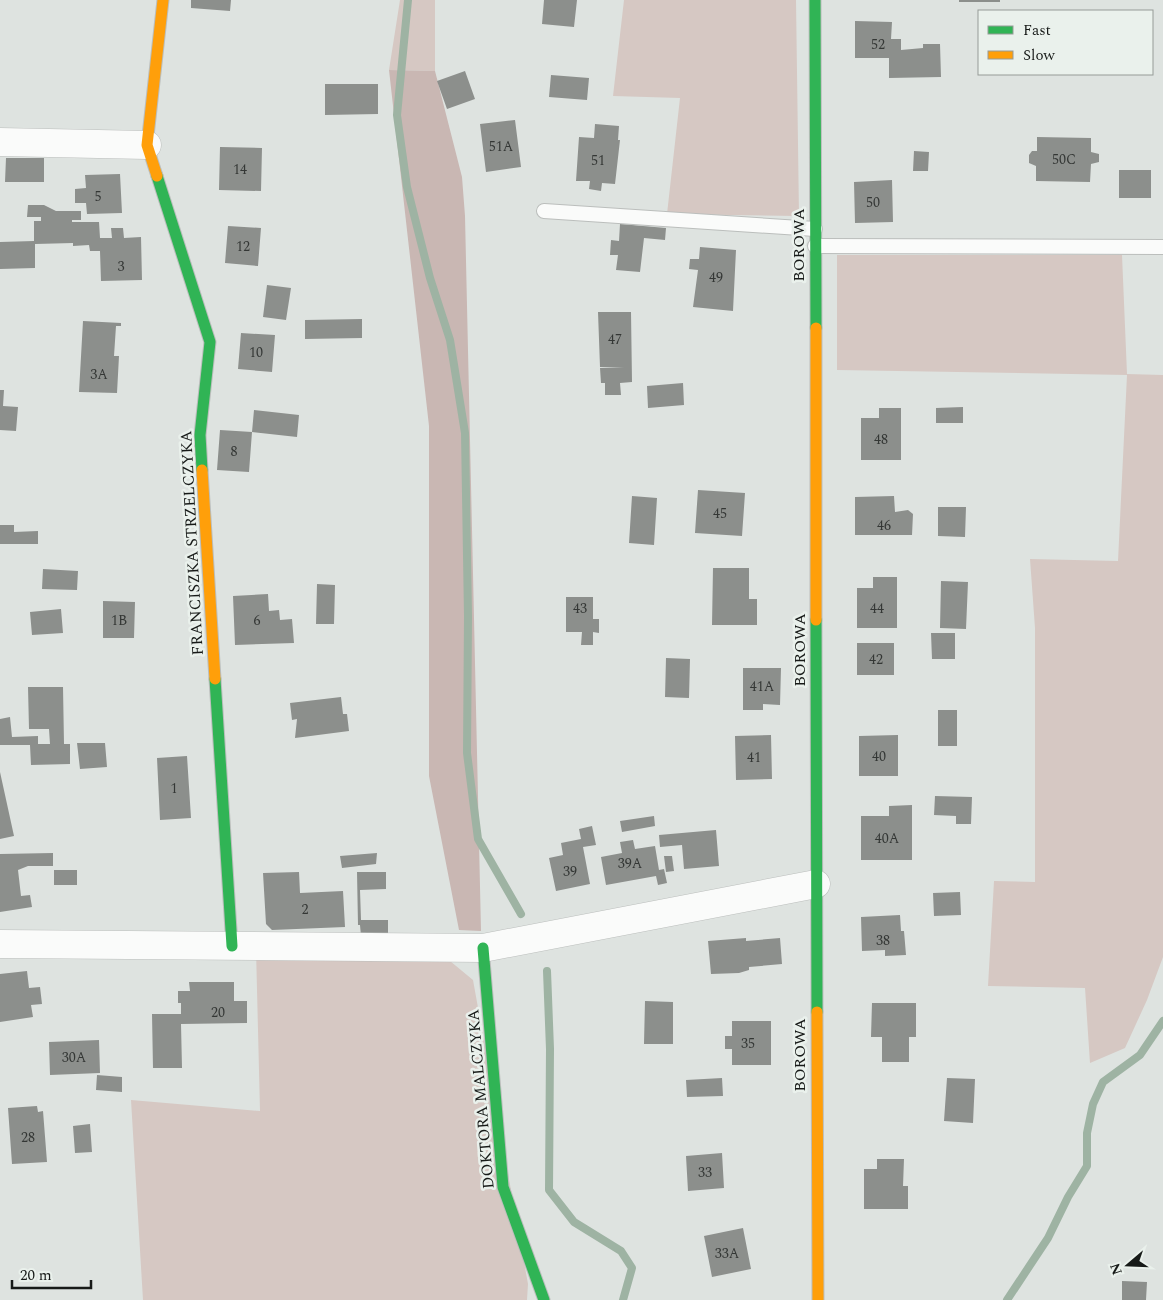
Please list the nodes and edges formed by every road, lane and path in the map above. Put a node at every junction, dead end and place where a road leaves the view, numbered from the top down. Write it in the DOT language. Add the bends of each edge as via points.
graph roads {
  1 [pos="163,0"];
  2 [pos="815,0"];
  3 [pos="0,142"];
  4 [pos="147,145"];
  5 [pos="544,211"];
  6 [pos="815,229"];
  7 [pos="816,246"];
  8 [pos="1163,247"];
  9 [pos="816,884"];
  10 [pos="0,944"];
  11 [pos="232,946"];
  12 [pos="484,948"];
  13 [pos="544,1300"];
  14 [pos="818,1300"];
  1 -- 4 [label="street, FRANCISZKA STRZELCZYKA"];
  2 -- 6 [label="street, BOROWA"];
  3 -- 4 [label="street"];
  4 -- 11 [label="street, FRANCISZKA STRZELCZYKA" via="210,342 200,435"];
  5 -- 6 [label="lane"];
  6 -- 7 [label="street, BOROWA"];
  7 -- 8 [label="lane"];
  7 -- 9 [label="street, BOROWA"];
  9 -- 12 [label="street"];
  9 -- 14 [label="street, BOROWA"];
  10 -- 11 [label="street"];
  11 -- 12 [label="street"];
  12 -- 13 [label="street, DOKTORA MALCZYKA" via="503,1187"];
}
